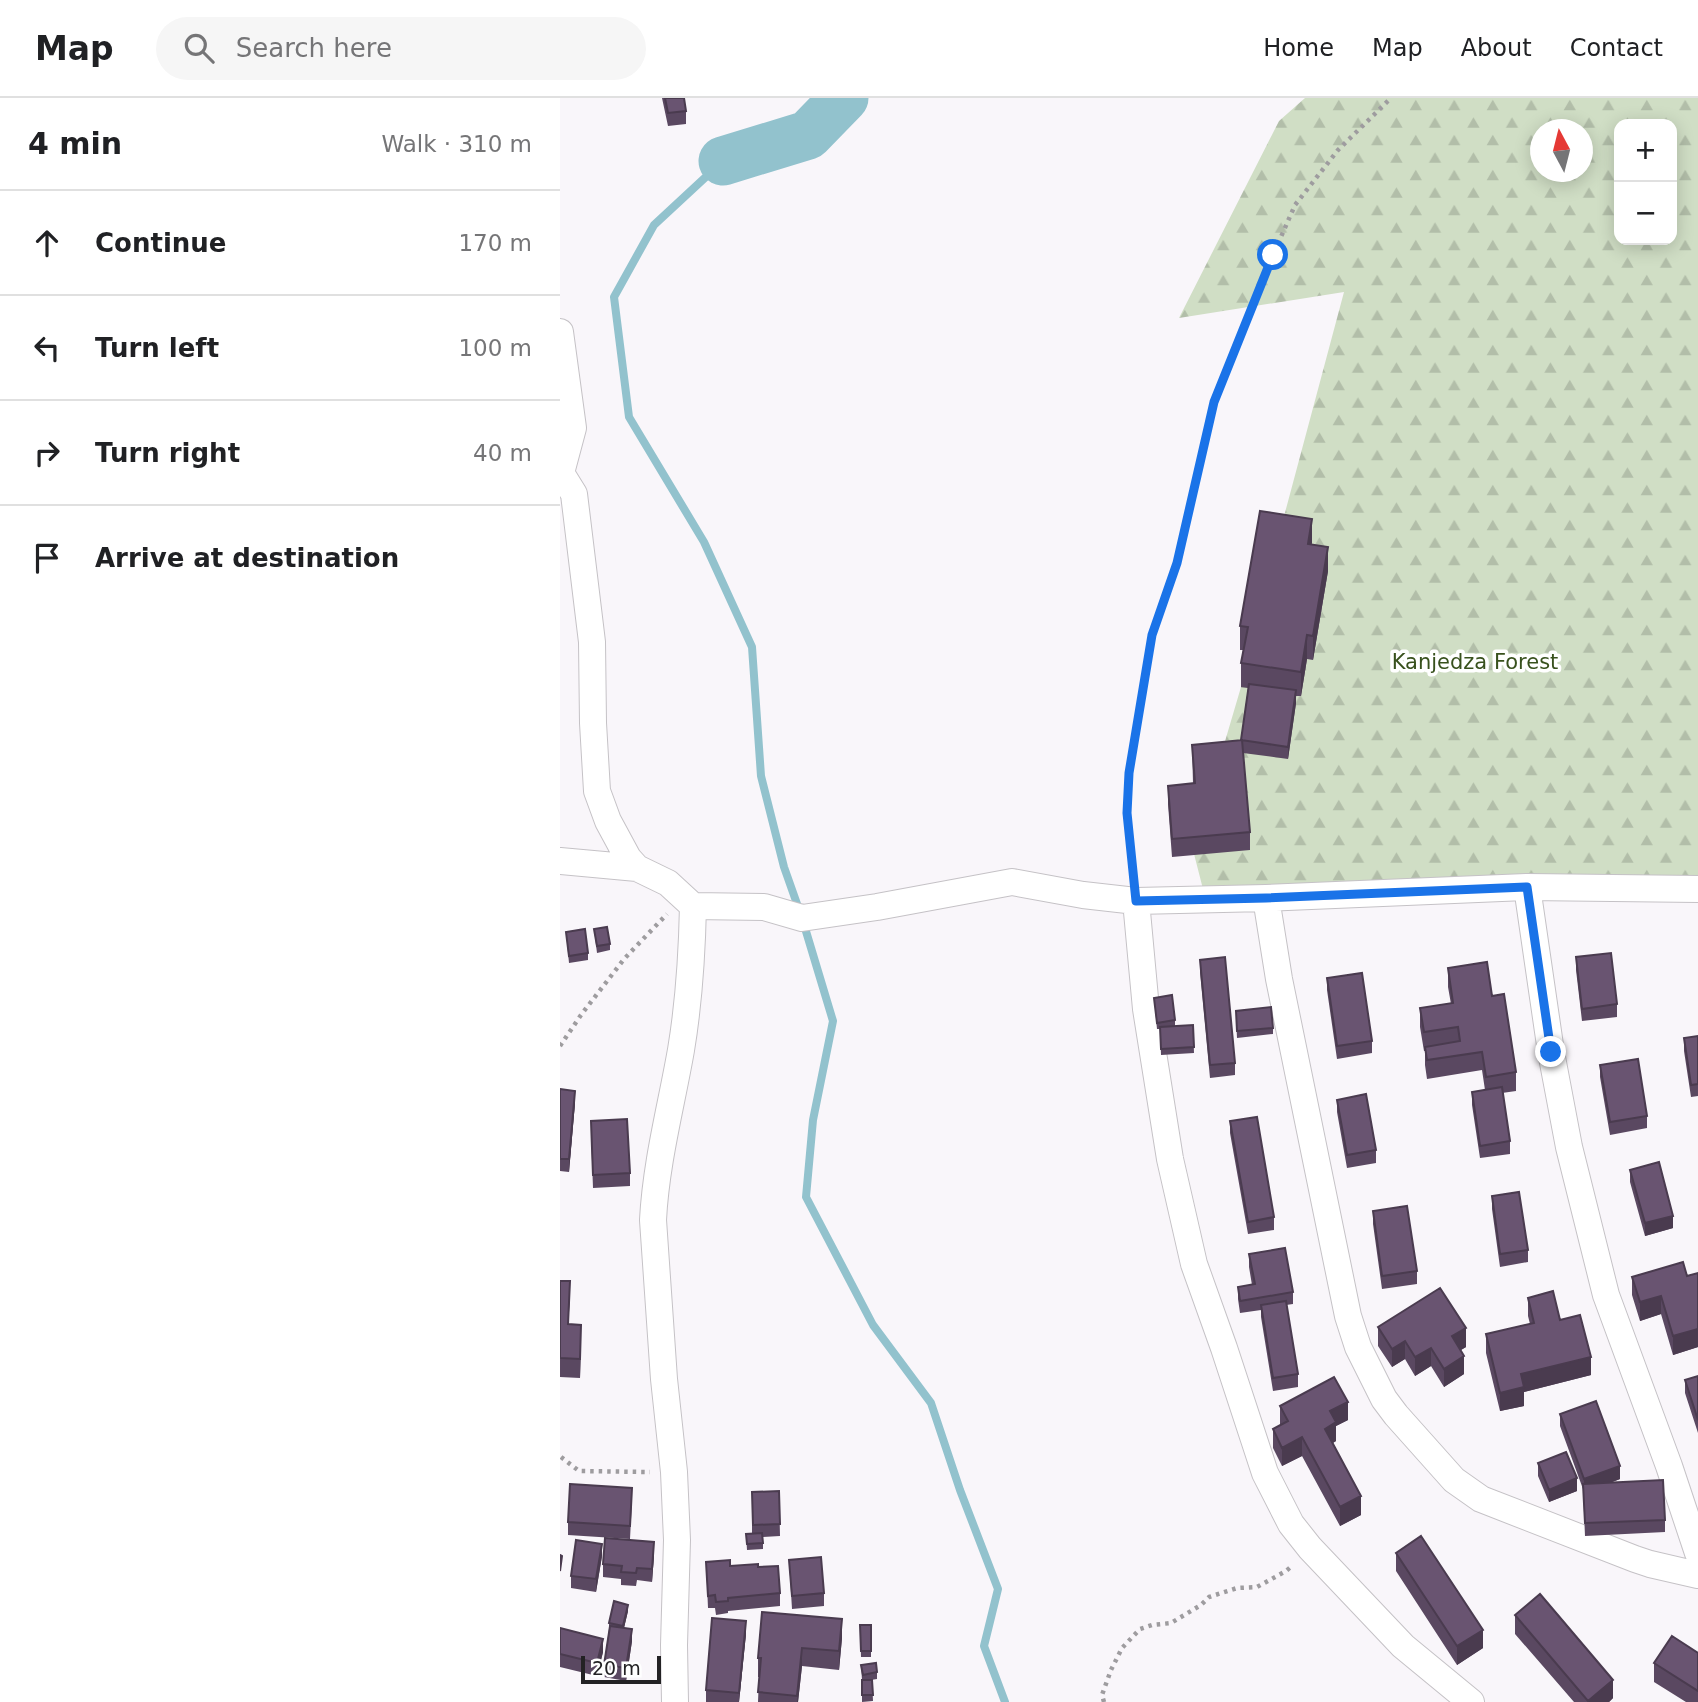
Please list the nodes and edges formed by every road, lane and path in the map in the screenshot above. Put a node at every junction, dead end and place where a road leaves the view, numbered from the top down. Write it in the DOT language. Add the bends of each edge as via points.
graph roads {
  1 [pos="1391,98"];
  2 [pos="560,332"];
  3 [pos="561,473"];
  4 [pos="560,861"];
  5 [pos="638,868"];
  6 [pos="1527,887"];
  7 [pos="1698,889"];
  8 [pos="1266,898"];
  9 [pos="688,901"];
  10 [pos="1136,901"];
  11 [pos="560,1046"];
  12 [pos="561,1457"];
  13 [pos="674,1472"];
  14 [pos="1310,1548"];
  15 [pos="1698,1553"];
  16 [pos="1698,1574"];
  17 [pos="675,1702"];
  18 [pos="1104,1702"];
  19 [pos="1471,1702"];
  1 -- 10 [label="path" via="1338,150 1295,205 1214,402 1177,563 1152,635 1129,773 1127,813"];
  2 -- 3 [label="street" via="573,428"];
  3 -- 5 [label="street" via="574,494 592,642 597,791 608,821"];
  4 -- 5 [label="street"];
  5 -- 9 [label="street" via="668,883"];
  6 -- 7 [label="street"];
  6 -- 8 [label="street"];
  6 -- 15 [label="street" via="1553,1066 1606,1295"];
  8 -- 10 [label="street"];
  8 -- 16 [label="street" via="1348,1316 1384,1399 1454,1479 1481,1499 1635,1559"];
  9 -- 10 [label="street" via="764,907 802,918 1012,882"];
  9 -- 11 [label="path" via="624,959"];
  9 -- 13 [label="street" via="688,1009 658,1164 653,1220"];
  10 -- 14 [label="street" via="1159,1091 1194,1264 1265,1473 1291,1524"];
  12 -- 13 [label="path" via="579,1471"];
  13 -- 17 [label="street"];
  14 -- 18 [label="path" via="1286,1571 1257,1587 1209,1597 1171,1623 1140,1629 1122,1648 1111,1670"];
  14 -- 19 [label="street" via="1403,1646"];
}
